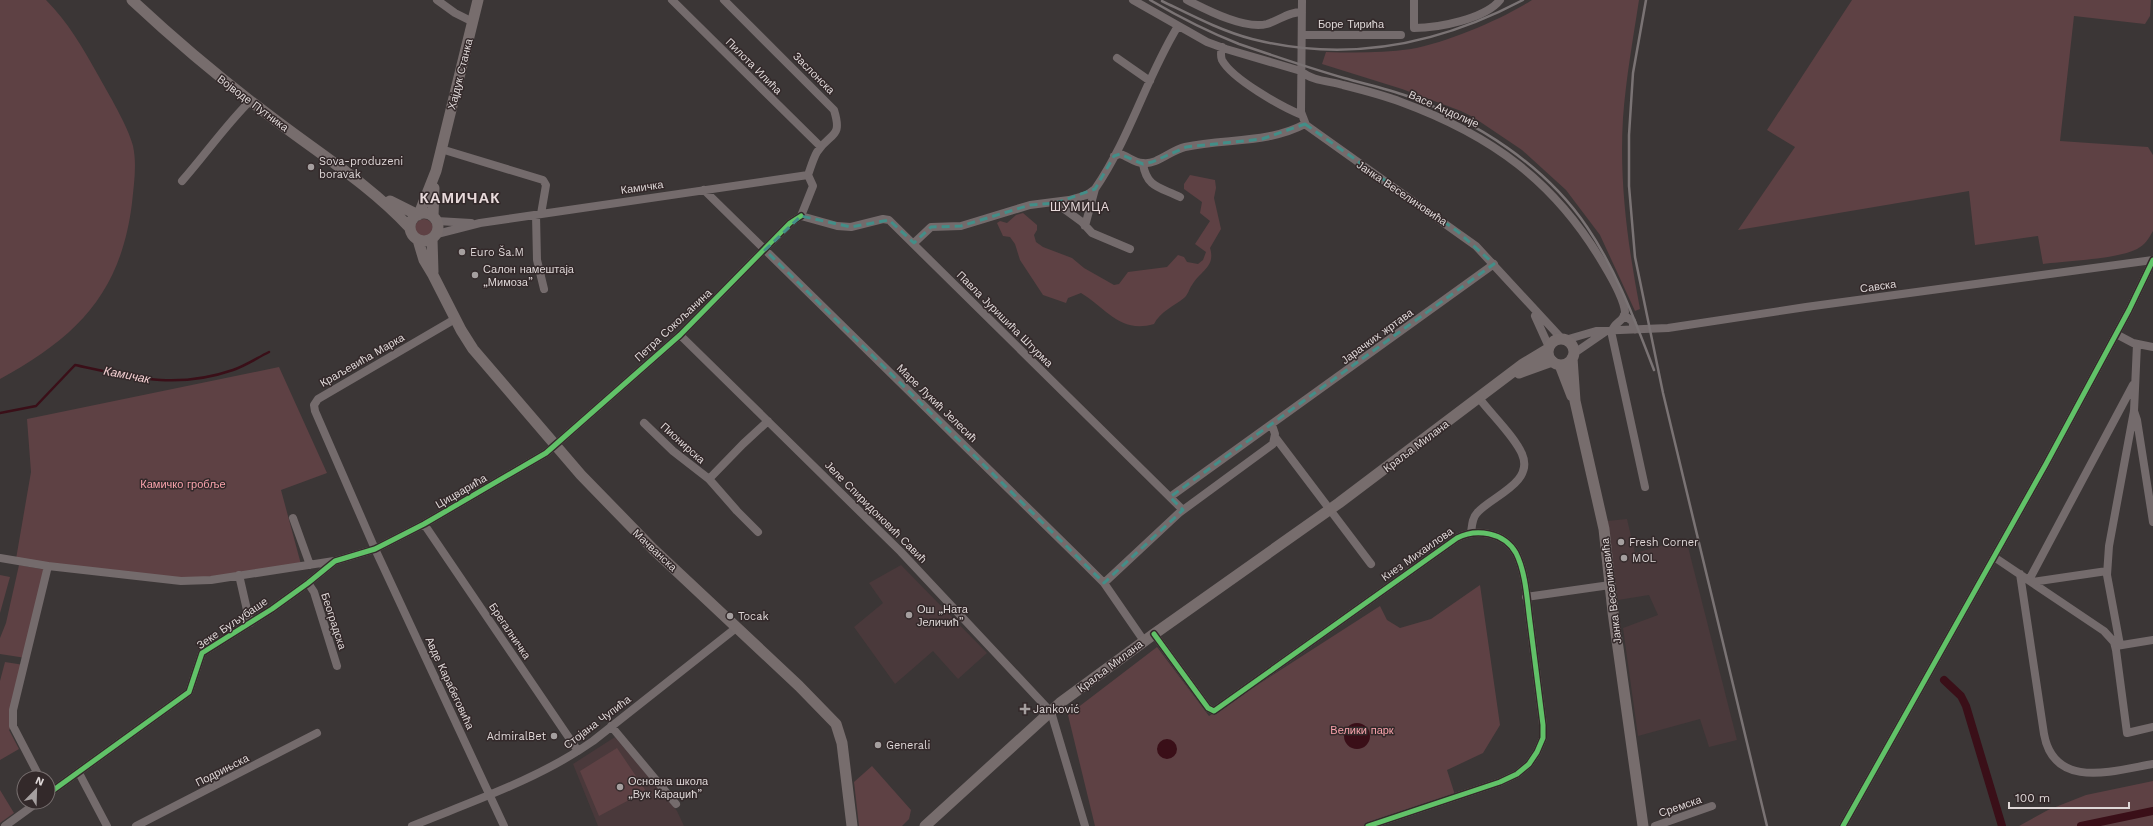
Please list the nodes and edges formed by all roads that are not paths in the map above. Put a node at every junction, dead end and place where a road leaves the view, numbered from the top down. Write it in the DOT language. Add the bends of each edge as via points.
graph roads {
  1 [pos="132,0"];
  2 [pos="437,0"];
  3 [pos="478,0"];
  4 [pos="672,0"];
  5 [pos="724,0"];
  6 [pos="1133,0"];
  7 [pos="1188,0"];
  8 [pos="1302,0"];
  9 [pos="1414,0"];
  10 [pos="1500,0"];
  11 [pos="1302,12"];
  12 [pos="473,22"];
  13 [pos="1178,26"];
  14 [pos="1302,35"];
  15 [pos="1401,35"];
  16 [pos="1222,47"];
  17 [pos="1117,58"];
  18 [pos="1301,71"];
  19 [pos="1150,81"];
  20 [pos="250,100"];
  21 [pos="1302,115"];
  22 [pos="1305,124"];
  23 [pos="821,147"];
  24 [pos="441,149"];
  25 [pos="1114,156"];
  26 [pos="1143,164"];
  27 [pos="436,171"];
  28 [pos="808,175"];
  29 [pos="182,181"];
  30 [pos="1095,189"];
  31 [pos="704,190"];
  32 [pos="380,197"];
  33 [pos="1180,197"];
  34 [pos="1056,203"];
  35 [pos="539,214"];
  36 [pos="418,215"];
  37 [pos="801,216"];
  38 [pos="435,218"];
  39 [pos="480,223"];
  40 [pos="1085,226"];
  41 [pos="410,228"];
  42 [pos="434,237"];
  43 [pos="418,240"];
  44 [pos="914,243"];
  45 [pos="1130,249"];
  46 [pos="765,250"];
  47 [pos="2153,260"];
  48 [pos="1494,264"];
  49 [pos="433,275"];
  50 [pos="544,289"];
  51 [pos="1531,308"];
  52 [pos="1624,315"];
  53 [pos="455,319"];
  54 [pos="1635,330"];
  55 [pos="1610,331"];
  56 [pos="680,334"];
  57 [pos="2116,334"];
  58 [pos="1564,340"];
  59 [pos="2137,344"];
  60 [pos="2153,347"];
  61 [pos="1548,348"];
  62 [pos="1573,356"];
  63 [pos="1556,363"];
  64 [pos="1502,381"];
  65 [pos="2134,385"];
  66 [pos="1479,398"];
  67 [pos="1575,400"];
  68 [pos="2134,411"];
  69 [pos="768,421"];
  70 [pos="644,423"];
  71 [pos="1272,425"];
  72 [pos="1275,437"];
  73 [pos="554,445"];
  74 [pos="2150,473"];
  75 [pos="708,479"];
  76 [pos="1645,487"];
  77 [pos="1170,497"];
  78 [pos="1183,510"];
  79 [pos="1330,510"];
  80 [pos="293,518"];
  81 [pos="2153,522"];
  82 [pos="424,524"];
  83 [pos="758,532"];
  84 [pos="1471,533"];
  85 [pos="375,549"];
  86 [pos="1994,557"];
  87 [pos="0,558"];
  88 [pos="335,561"];
  89 [pos="1371,564"];
  90 [pos="310,565"];
  91 [pos="48,566"];
  92 [pos="2107,571"];
  93 [pos="2020,574"];
  94 [pos="239,575"];
  95 [pos="2030,581"];
  96 [pos="308,583"];
  97 [pos="1104,583"];
  98 [pos="1610,585"];
  99 [pos="1526,597"];
  100 [pos="250,623"];
  101 [pos="736,628"];
  102 [pos="1154,634"];
  103 [pos="2153,640"];
  104 [pos="1144,641"];
  105 [pos="2118,646"];
  106 [pos="337,666"];
  107 [pos="1051,712"];
  108 [pos="611,726"];
  109 [pos="2153,727"];
  110 [pos="318,733"];
  111 [pos="578,751"];
  112 [pos="2153,764"];
  113 [pos="36,770"];
  114 [pos="78,773"];
  115 [pos="56,788"];
  116 [pos="490,794"];
  117 [pos="676,804"];
  118 [pos="1712,806"];
  119 [pos="27,810"];
  120 [pos="5,826"];
  121 [pos="107,826"];
  122 [pos="136,826"];
  123 [pos="412,826"];
  124 [pos="504,826"];
  125 [pos="852,826"];
  126 [pos="925,826"];
  127 [pos="1085,826"];
  128 [pos="1368,826"];
  129 [pos="1643,826"];
  130 [pos="1655,826"];
  131 [pos="1843,826"];
  1 -- 20 [label="main road, Војводе Путника" via="184,48"];
  2 -- 12 [label="street" via="455,14"];
  3 -- 12 [label="main road, Хајдук Станка"];
  4 -- 23 [label="street, Пилота Илића"];
  5 -- 23 [label="street, Заслонска" via="834,110 838,125 836,132"];
  6 -- 13 [label="street, Васе Андолије"];
  7 -- 11 [label="street" via="1222,16 1249,24 1267,24 1290,13"];
  8 -- 11 [label="street, Боре Тирића"];
  9 -- 10 [label="street" via="1414,28 1468,18 1489,9"];
  11 -- 14 [label="street, Боре Тирића"];
  12 -- 24 [label="main road, Хајдук Станка"];
  13 -- 16 [label="street, Васе Андолије"];
  13 -- 19 [label="street" via="1158,59"];
  14 -- 15 [label="street, Боре Тирића"];
  14 -- 18 [label="street, Боре Тирића"];
  16 -- 18 [label="street, Васе Андолије"];
  16 -- 21 [label="street" via="1222,61 1243,80 1272,100"];
  17 -- 19 [label="street"];
  18 -- 21 [label="street"];
  18 -- 52 [label="street, Васе Андолије" via="1308,77 1402,102 1467,130 1505,155 1542,184 1578,226 1608,273 1624,307"];
  19 -- 25 [label="street"];
  20 -- 29 [label="street"];
  20 -- 32 [label="main road, Војводе Путника"];
  21 -- 22 [label="street"];
  22 -- 26 [label="street" via="1292,131 1262,138 1186,147"];
  22 -- 48 [label="street, Јанка Веселиновића" via="1457,231"];
  23 -- 28 [label="street, Заслонска"];
  24 -- 27 [label="main road, Хајдук Станка"];
  24 -- 35 [label="street" via="543,180 546,185"];
  25 -- 26 [label="street" via="1120,154"];
  25 -- 30 [label="street"];
  26 -- 33 [label="street" via="1148,180 1153,185"];
  27 -- 36 [label="main road, Хајдук Станка"];
  27 -- 38 [label="main road, Хајдук Станка"];
  28 -- 31 [label="street, Камичка"];
  28 -- 37 [label="street" via="813,186"];
  30 -- 34 [label="street" via="1087,195"];
  30 -- 40 [label="street"];
  31 -- 35 [label="street, Камичка"];
  31 -- 46 [label="street, Маре Лукић Јелесић"];
  32 -- 36 [label="main road, Војводе Путника"];
  32 -- 41 [label="main road, Војводе Путника"];
  34 -- 40 [label="street"];
  34 -- 44 [label="street" via="1030,205 961,226 931,227"];
  35 -- 39 [label="street, Камичка"];
  35 -- 50 [label="street" via="537,260"];
  36 -- 38 [label="main road" via="427,214"];
  36 -- 41 [label="main road" via="412,220"];
  37 -- 44 [label="street, Павла Јуришића Штурма" via="837,226 851,227 876,220 889,220"];
  37 -- 46 [label="street, Петра Сокољанина" via="790,223"];
  38 -- 39 [label="street, Камичка"];
  38 -- 42 [label="main road" via="438,227"];
  39 -- 42 [label="street, Камичка"];
  40 -- 45 [label="street" via="1092,233"];
  41 -- 43 [label="main road"];
  42 -- 43 [label="main road" via="425,241"];
  42 -- 49 [label="main road, Мачванска"];
  43 -- 49 [label="main road, Мачванска" via="424,260"];
  44 -- 77 [label="street, Павла Јуришића Штурма"];
  46 -- 56 [label="street, Петра Сокољанина"];
  46 -- 97 [label="street, Маре Лукић Јелесић"];
  47 -- 54 [label="street, Савска" via="1668,328"];
  47 -- 57 [label="street"];
  48 -- 51 [label="street, Јанка Веселиновића"];
  48 -- 71 [label="street, Јарачких жртава"];
  49 -- 53 [label="main road, Мачванска"];
  51 -- 58 [label="street, Јанка Веселиновића"];
  51 -- 61 [label="street, Јанка Веселиновића"];
  52 -- 54 [label="street, Васе Андолије" via="1632,321"];
  52 -- 55 [label="street"];
  53 -- 73 [label="main road, Мачванска" via="473,349"];
  53 -- 85 [label="street, Краљевића Марка" via="318,399 314,405"];
  54 -- 55 [label="street, Савска"];
  55 -- 58 [label="street, Савска" via="1596,331"];
  55 -- 62 [label="street"];
  55 -- 76 [label="street"];
  56 -- 69 [label="street, Јеле Спиридоновић Савић"];
  56 -- 73 [label="street, Петра Сокољанина"];
  57 -- 59 [label="street"];
  57 -- 86 [label="street"];
  58 -- 61 [label="main road" via="1555,341"];
  58 -- 62 [label="main road" via="1572,345"];
  59 -- 60 [label="street"];
  59 -- 65 [label="street"];
  61 -- 63 [label="main road" via="1549,357"];
  61 -- 64 [label="main road, Краља Милана"];
  62 -- 63 [label="main road" via="1567,363"];
  62 -- 67 [label="main road, Јанка Веселиновића"];
  63 -- 64 [label="main road, Краља Милана" via="1525,370"];
  63 -- 67 [label="main road"];
  64 -- 66 [label="main road, Краља Милана"];
  65 -- 68 [label="street"];
  65 -- 95 [label="street"];
  66 -- 79 [label="main road, Краља Милана"];
  66 -- 84 [label="street, Кнез Михаилова" via="1518,447 1524,461 1523,470 1517,481 1501,497 1477,512 1472,522"];
  67 -- 98 [label="main road, Јанка Веселиновића" via="1604,529"];
  68 -- 74 [label="street"];
  68 -- 92 [label="street" via="2112,524"];
  69 -- 75 [label="street, Пионирска"];
  69 -- 107 [label="street, Јеле Спиридоновић Савић" via="919,570"];
  70 -- 75 [label="street, Пионирска"];
  71 -- 72 [label="street"];
  71 -- 77 [label="street, Јарачких жртава"];
  72 -- 78 [label="street" via="1269,447"];
  72 -- 79 [label="street"];
  73 -- 82 [label="street, Цицварића" via="546,453"];
  73 -- 101 [label="main road, Мачванска" via="614,511"];
  74 -- 81 [label="street"];
  75 -- 83 [label="street, Пионирска"];
  77 -- 78 [label="street"];
  78 -- 97 [label="street"];
  79 -- 89 [label="street"];
  79 -- 102 [label="main road, Краља Милана"];
  80 -- 90 [label="street"];
  82 -- 85 [label="street, Цицварића"];
  82 -- 111 [label="street, Брегалничка"];
  84 -- 99 [label="street, Кнез Михаилова" via="1493,535 1512,548 1520,564"];
  84 -- 102 [label="street, Кнез Михаилова" via="1450,542 1214,711 1208,708"];
  85 -- 88 [label="street, Зеке Буљубаше"];
  85 -- 116 [label="street, Авде Карабеговића"];
  86 -- 93 [label="street"];
  86 -- 131 [label="street"];
  87 -- 91 [label="street"];
  88 -- 90 [label="street"];
  88 -- 96 [label="street, Зеке Буљубаше"];
  90 -- 94 [label="street"];
  91 -- 94 [label="street" via="181,581"];
  91 -- 113 [label="street" via="13,710 13,726"];
  92 -- 95 [label="street"];
  92 -- 105 [label="street"];
  93 -- 95 [label="street"];
  93 -- 112 [label="street" via="2049,753 2061,764 2089,775"];
  94 -- 100 [label="street"];
  95 -- 105 [label="street" via="2104,631"];
  96 -- 100 [label="street, Зеке Буљубаше"];
  96 -- 106 [label="street, Београдска" via="314,592"];
  97 -- 104 [label="street, Маре Лукић Јелесић"];
  98 -- 99 [label="street"];
  98 -- 129 [label="main road, Јанка Веселиновића"];
  99 -- 128 [label="street, Кнез Михаилова" via="1543,725 1543,738 1535,756 1524,769 1508,778"];
  100 -- 114 [label="street, Зеке Буљубаше" via="202,653 189,692"];
  101 -- 108 [label="street, Стојана Чупића"];
  101 -- 125 [label="main road, Мачванска" via="836,724 842,743"];
  102 -- 104 [label="main road, Краља Милана"];
  103 -- 105 [label="street"];
  104 -- 107 [label="main road, Краља Милана"];
  105 -- 109 [label="street" via="2127,733"];
  107 -- 126 [label="main road, Краља Милана"];
  107 -- 127 [label="street"];
  108 -- 111 [label="street, Стојана Чупића"];
  108 -- 117 [label="street"];
  110 -- 122 [label="street, Подрињска"];
  111 -- 116 [label="street, Стојана Чупића"];
  114 -- 115 [label="street, Зеке Буљубаше"];
  114 -- 121 [label="street"];
  116 -- 123 [label="street, Стојана Чупића"];
  116 -- 124 [label="street, Авде Карабеговића"];
  118 -- 130 [label="street, Сремска"];
  119 -- 120 [label="street"];
}
